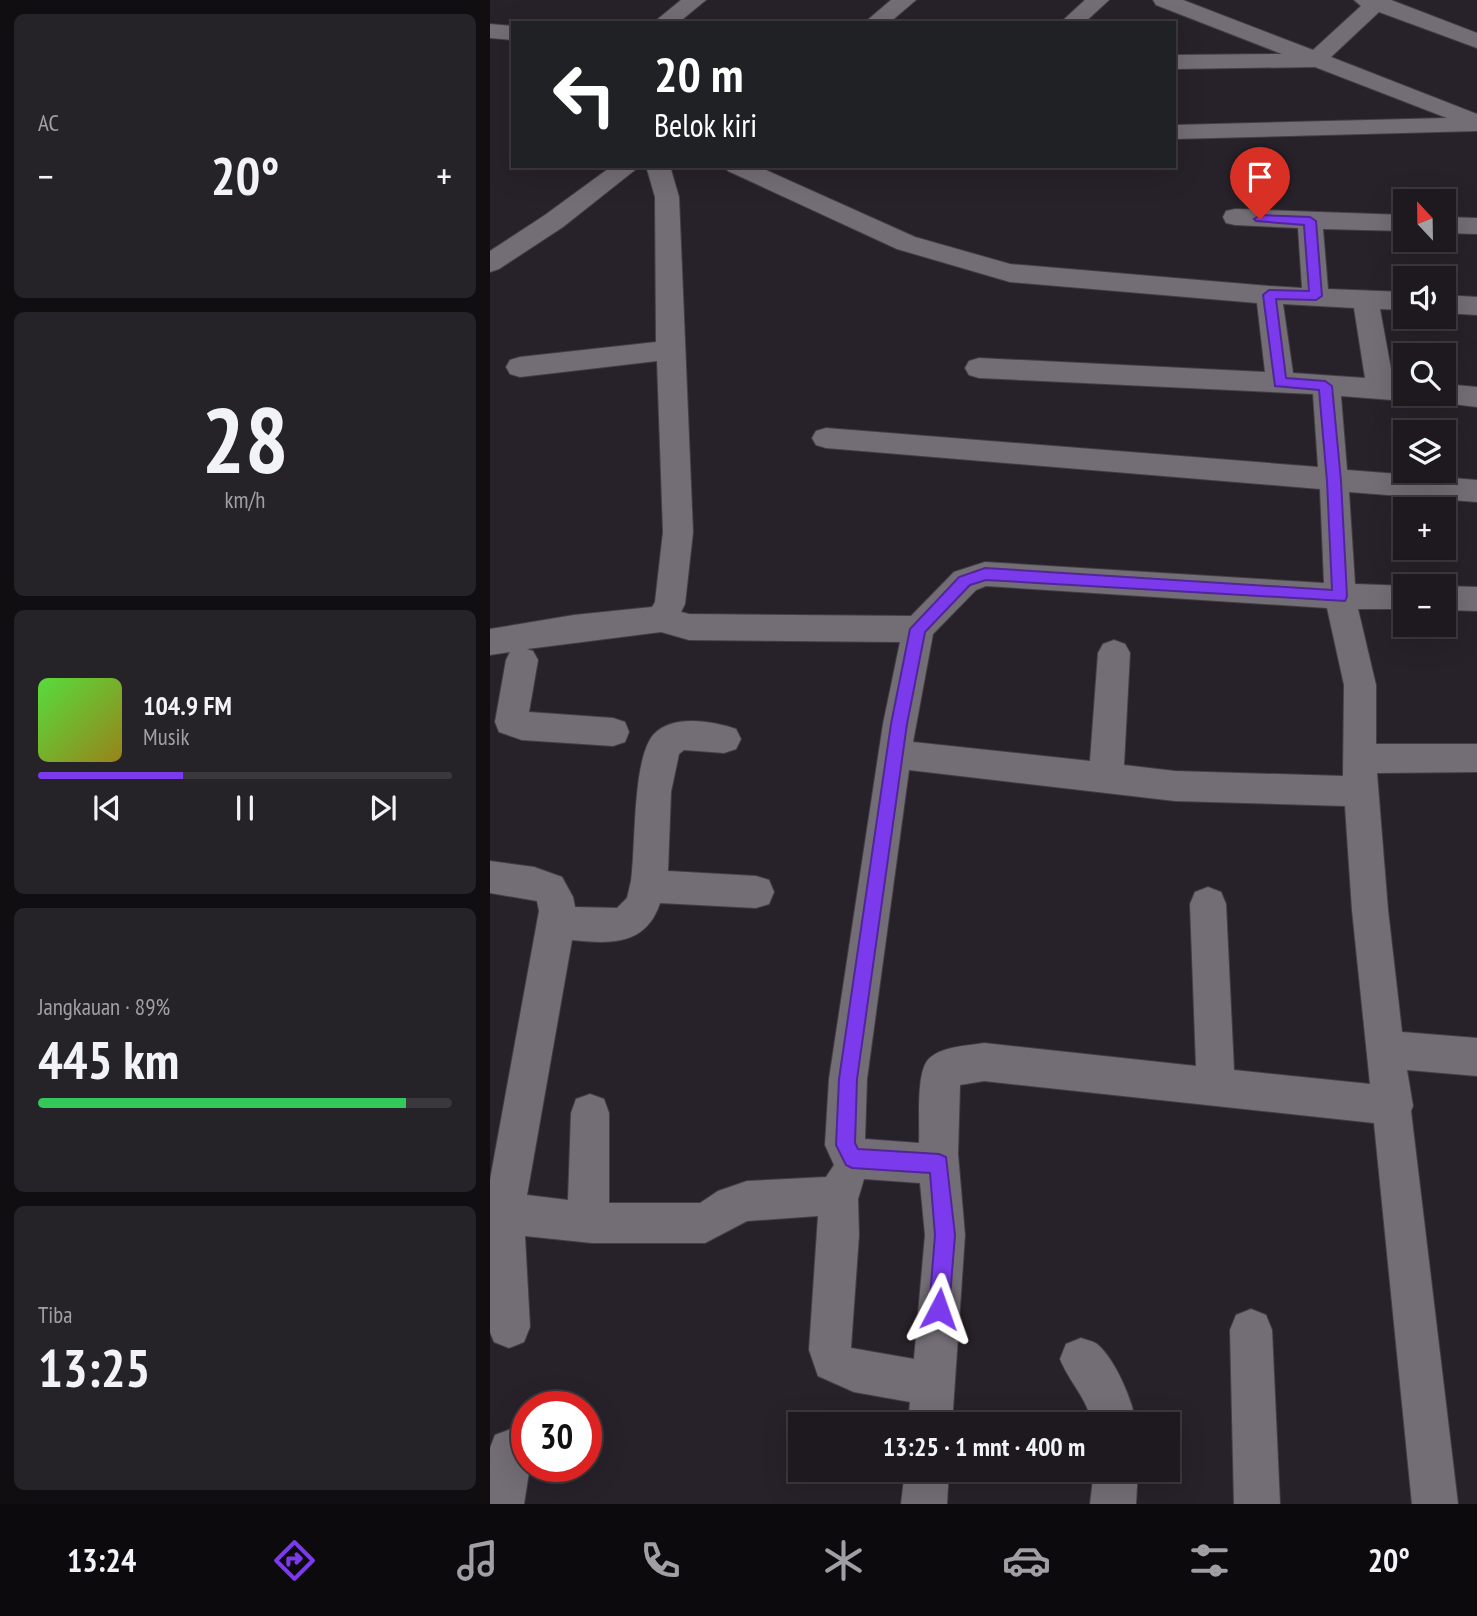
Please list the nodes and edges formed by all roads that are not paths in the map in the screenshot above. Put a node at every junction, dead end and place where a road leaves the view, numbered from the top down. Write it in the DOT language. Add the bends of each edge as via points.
graph roads {
  1 [pos="695,0"];
  2 [pos="905,0"];
  3 [pos="1098,0"];
  4 [pos="1164,0"];
  5 [pos="1373,1"];
  6 [pos="1213,19"];
  7 [pos="667,21"];
  8 [pos="878,21"];
  9 [pos="1073,21"];
  10 [pos="490,31"];
  11 [pos="511,33"];
  12 [pos="1477,41"];
  13 [pos="1176,58"];
  14 [pos="1176,60"];
  15 [pos="1315,60"];
  16 [pos="1477,124"];
  17 [pos="1176,132"];
  18 [pos="625,168"];
  19 [pos="658,168"];
  20 [pos="740,168"];
  21 [pos="1236,217"];
  22 [pos="1310,221"];
  23 [pos="1393,223"];
  24 [pos="1456,225"];
  25 [pos="1477,226"];
  26 [pos="490,263"];
  27 [pos="1269,295"];
  28 [pos="1316,296"];
  29 [pos="1365,299"];
  30 [pos="1393,300"];
  31 [pos="1456,304"];
  32 [pos="1477,306"];
  33 [pos="670,350"];
  34 [pos="520,367"];
  35 [pos="979,368"];
  36 [pos="1280,382"];
  37 [pos="1325,386"];
  38 [pos="1393,390"];
  39 [pos="1456,395"];
  40 [pos="1477,397"];
  41 [pos="826,438"];
  42 [pos="1334,481"];
  43 [pos="1477,491"];
  44 [pos="1339,596"];
  45 [pos="1393,597"];
  46 [pos="1456,598"];
  47 [pos="1477,598"];
  48 [pos="661,619"];
  49 [pos="918,629"];
  50 [pos="547,632"];
  51 [pos="490,642"];
  52 [pos="1114,653"];
  53 [pos="522,660"];
  54 [pos="490,676"];
  55 [pos="613,732"];
  56 [pos="724,739"];
  57 [pos="895,754"];
  58 [pos="1477,758"];
  59 [pos="1360,776"];
  60 [pos="1106,778"];
  61 [pos="490,877"];
  62 [pos="647,886"];
  63 [pos="756,892"];
  64 [pos="1208,904"];
  65 [pos="557,922"];
  66 [pos="1387,1050"];
  67 [pos="1477,1057"];
  68 [pos="1216,1087"];
  69 [pos="1394,1106"];
  70 [pos="590,1113"];
  71 [pos="852,1158"];
  72 [pos="939,1164"];
  73 [pos="838,1199"];
  74 [pos="504,1213"];
  75 [pos="588,1222"];
  76 [pos="509,1327"];
  77 [pos="1251,1330"];
  78 [pos="1081,1359"];
  79 [pos="933,1383"];
  80 [pos="931,1412"];
  81 [pos="1112,1412"];
  82 [pos="511,1451"];
  83 [pos="926,1482"];
  84 [pos="1115,1482"];
  85 [pos="501,1504"];
  86 [pos="924,1504"];
  87 [pos="1113,1504"];
  88 [pos="1256,1504"];
  89 [pos="1435,1504"];
  1 -- 7 [label="street"];
  2 -- 8 [label="street"];
  3 -- 9 [label="street"];
  4 -- 6 [label="street"];
  5 -- 12 [label="street"];
  5 -- 15 [label="street"];
  6 -- 13 [label="street"];
  6 -- 15 [label="street"];
  10 -- 11 [label="street"];
  14 -- 15 [label="street"];
  15 -- 16 [label="street"];
  16 -- 17 [label="street"];
  18 -- 26 [label="street"];
  19 -- 33 [label="street" via="667,197"];
  20 -- 27 [label="street" via="906,243 1010,273"];
  21 -- 22 [label="street"];
  22 -- 23 [label="street"];
  22 -- 28 [label="street"];
  24 -- 25 [label="street"];
  27 -- 28 [label="street"];
  27 -- 36 [label="street"];
  28 -- 29 [label="street"];
  29 -- 30 [label="street"];
  29 -- 38 [label="street"];
  31 -- 32 [label="street"];
  33 -- 34 [label="street"];
  33 -- 48 [label="street" via="678,533 670,604"];
  35 -- 36 [label="street"];
  36 -- 37 [label="street"];
  37 -- 38 [label="street"];
  37 -- 42 [label="street"];
  39 -- 40 [label="street"];
  41 -- 42 [label="street"];
  42 -- 43 [label="street"];
  42 -- 44 [label="street"];
  44 -- 45 [label="street"];
  44 -- 49 [label="street" via="985,574 965,581"];
  44 -- 59 [label="street" via="1360,685"];
  46 -- 47 [label="street"];
  48 -- 49 [label="street" via="689,627"];
  48 -- 50 [label="street"];
  49 -- 57 [label="street"];
  50 -- 51 [label="street"];
  50 -- 53 [label="street"];
  52 -- 60 [label="street"];
  53 -- 54 [label="street"];
  53 -- 55 [label="street" via="511,722"];
  56 -- 62 [label="street" via="679,735 663,744"];
  57 -- 60 [label="street"];
  57 -- 71 [label="street" via="848,1079 845,1145"];
  58 -- 59 [label="street"];
  59 -- 60 [label="street" via="1175,786"];
  59 -- 66 [label="street"];
  61 -- 65 [label="street" via="549,888 555,895"];
  62 -- 63 [label="street"];
  62 -- 65 [label="street" via="644,906 625,924"];
  64 -- 68 [label="street"];
  65 -- 74 [label="street"];
  66 -- 67 [label="street"];
  66 -- 69 [label="street"];
  68 -- 69 [label="street"];
  68 -- 72 [label="street" via="984,1062 951,1067 941,1074"];
  69 -- 89 [label="street"];
  70 -- 75 [label="street"];
  71 -- 72 [label="street"];
  71 -- 73 [label="street"];
  72 -- 79 [label="street" via="945,1235"];
  73 -- 75 [label="street" via="747,1201 705,1223"];
  73 -- 79 [label="street" via="832,1359 852,1370"];
  74 -- 75 [label="street"];
  74 -- 76 [label="street"];
  77 -- 88 [label="street"];
  78 -- 81 [label="street" via="1101,1384"];
  79 -- 80 [label="street"];
  82 -- 85 [label="street"];
  83 -- 86 [label="street"];
  84 -- 87 [label="street"];
}
